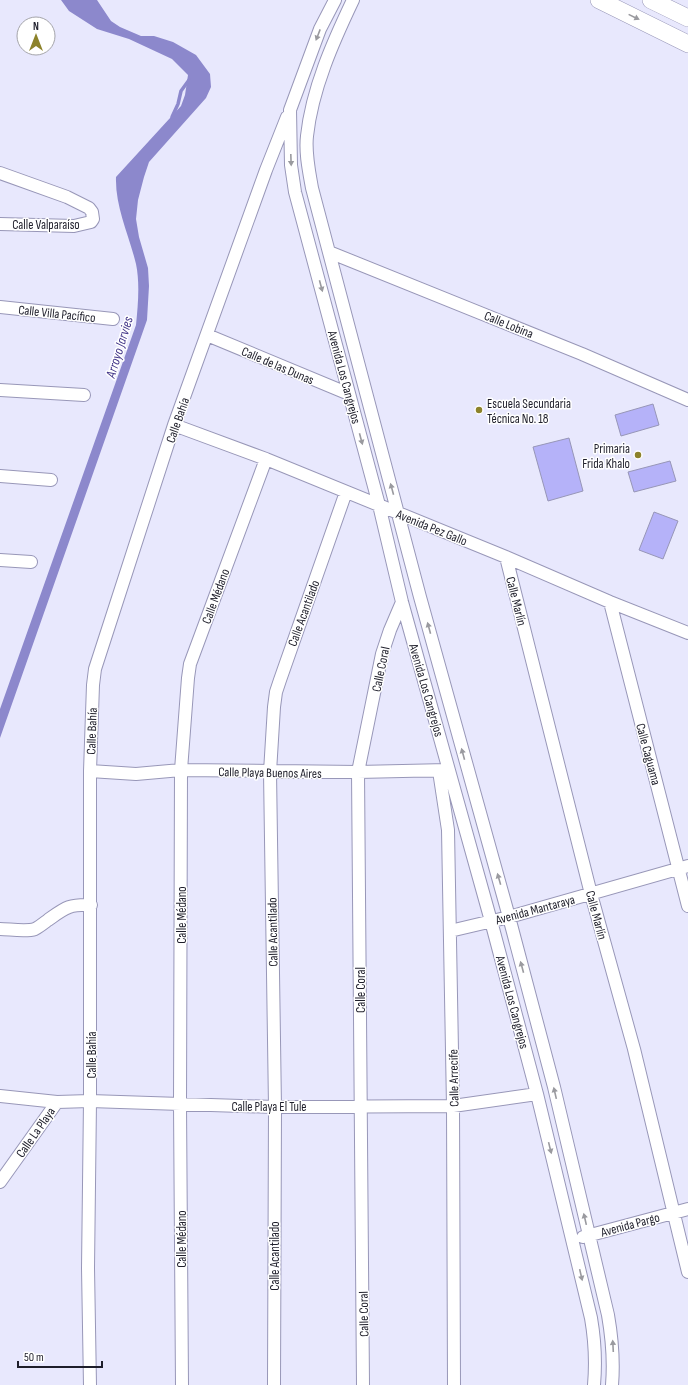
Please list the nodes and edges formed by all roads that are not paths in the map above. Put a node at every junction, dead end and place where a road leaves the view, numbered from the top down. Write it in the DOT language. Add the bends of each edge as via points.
graph roads {
  1 [pos="335,0"];
  2 [pos="354,0"];
  3 [pos="599,0"];
  4 [pos="651,0"];
  5 [pos="688,18"];
  6 [pos="688,44"];
  7 [pos="290,110"];
  8 [pos="0,173"];
  9 [pos="0,224"];
  10 [pos="329,252"];
  11 [pos="0,307"];
  12 [pos="113,319"];
  13 [pos="207,335"];
  14 [pos="0,390"];
  15 [pos="349,394"];
  16 [pos="84,395"];
  17 [pos="688,400"];
  18 [pos="174,425"];
  19 [pos="266,459"];
  20 [pos="0,476"];
  21 [pos="51,480"];
  22 [pos="346,492"];
  23 [pos="379,505"];
  24 [pos="399,514"];
  25 [pos="506,558"];
  26 [pos="0,560"];
  27 [pos="31,562"];
  28 [pos="402,602"];
  29 [pos="610,602"];
  30 [pos="688,633"];
  31 [pos="181,770"];
  32 [pos="444,770"];
  33 [pos="90,771"];
  34 [pos="270,772"];
  35 [pos="358,772"];
  36 [pos="683,868"];
  37 [pos="591,894"];
  38 [pos="91,905"];
  39 [pos="688,906"];
  40 [pos="509,916"];
  41 [pos="491,921"];
  42 [pos="0,929"];
  43 [pos="450,930"];
  44 [pos="537,1094"];
  45 [pos="0,1096"];
  46 [pos="90,1101"];
  47 [pos="57,1102"];
  48 [pos="180,1105"];
  49 [pos="361,1106"];
  50 [pos="453,1106"];
  51 [pos="275,1107"];
  52 [pos="0,1182"];
  53 [pos="688,1209"];
  54 [pos="674,1212"];
  55 [pos="589,1235"];
  56 [pos="573,1240"];
  57 [pos="688,1272"];
  58 [pos="90,1385"];
  59 [pos="182,1385"];
  60 [pos="274,1385"];
  61 [pos="363,1385"];
  62 [pos="454,1385"];
  63 [pos="594,1385"];
  64 [pos="612,1385"];
  1 -- 7 [label="street, Avenida Los Cangrejos, one-way" via="320,29"];
  2 -- 10 [label="street, Avenida Los Cangrejos" via="336,35 316,95 307,137 307,165"];
  3 -- 6 [label="highway, one-way"];
  4 -- 5 [label="highway"];
  7 -- 13 [label="street, Calle Bahía"];
  7 -- 15 [label="street, Avenida Los Cangrejos, one-way" via="291,164 295,192"];
  8 -- 9 [label="street, Calle Valparaíso" via="67,197 89,208 93,219 91,222 74,226"];
  10 -- 17 [label="street, Calle Lobina" via="575,351"];
  24 -- 10 [label="street, Avenida Los Cangrejos, one-way"];
  11 -- 12 [label="street, Calle Villa Pacífico"];
  13 -- 15 [label="street, Calle de las Dunas"];
  13 -- 18 [label="street, Calle Bahía"];
  14 -- 16 [label="street"];
  15 -- 23 [label="street, Avenida Los Cangrejos, one-way"];
  18 -- 19 [label="street, Avenida Pez Gallo"];
  18 -- 33 [label="street, Calle Bahía" via="95,669"];
  19 -- 22 [label="street, Avenida Pez Gallo"];
  19 -- 31 [label="street, Calle Médano" via="190,664"];
  20 -- 21 [label="street"];
  22 -- 23 [label="street, Avenida Pez Gallo"];
  22 -- 34 [label="street, Calle Acantilado" via="276,692"];
  23 -- 24 [label="street, Avenida Pez Gallo"];
  23 -- 28 [label="street, Avenida Los Cangrejos"];
  24 -- 25 [label="street, Avenida Pez Gallo"];
  40 -- 24 [label="street, Avenida Los Cangrejos, one-way"];
  25 -- 29 [label="street, Avenida Pez Gallo"];
  25 -- 37 [label="street, Calle Marlín"];
  26 -- 27 [label="street"];
  28 -- 32 [label="street, Avenida Los Cangrejos"];
  28 -- 35 [label="street, Calle Coral" via="382,654"];
  29 -- 30 [label="street, Avenida Pez Gallo"];
  29 -- 36 [label="street, Calle Caguama"];
  31 -- 33 [label="street, Calle Playa Buenos Aires" via="136,774"];
  31 -- 34 [label="street, Calle Playa Buenos Aires"];
  31 -- 48 [label="street, Calle Médano"];
  32 -- 35 [label="street, Calle Playa Buenos Aires"];
  32 -- 41 [label="street, Avenida Los Cangrejos"];
  32 -- 43 [label="street, Calle Arrecife"];
  33 -- 38 [label="street, Calle Bahía"];
  34 -- 35 [label="street, Calle Playa Buenos Aires"];
  34 -- 51 [label="street, Calle Acantilado"];
  35 -- 49 [label="street, Calle Coral"];
  36 -- 37 [label="street, Avenida Mantaraya"];
  36 -- 39 [label="street, Calle Caguama"];
  37 -- 40 [label="street, Avenida Mantaraya"];
  37 -- 54 [label="street, Calle Marlín" via="634,1049"];
  38 -- 42 [label="street" via="69,906 36,929"];
  38 -- 46 [label="street, Calle Bahía"];
  40 -- 41 [label="street, Avenida Mantaraya"];
  55 -- 40 [label="street, Avenida Los Cangrejos, one-way" via="554,1086"];
  41 -- 43 [label="street, Avenida Mantaraya"];
  41 -- 44 [label="street, Avenida Los Cangrejos"];
  43 -- 50 [label="street, Calle Arrecife"];
  44 -- 50 [label="street, Calle Playa El Tule"];
  44 -- 56 [label="street, Avenida Los Cangrejos, one-way"];
  45 -- 47 [label="street, Calle Playa El Tule"];
  46 -- 47 [label="street, Calle Playa El Tule"];
  46 -- 48 [label="street, Calle Playa El Tule"];
  46 -- 58 [label="street, Calle Bahía"];
  47 -- 52 [label="street, Calle La Playa"];
  48 -- 51 [label="street, Calle Playa El Tule"];
  48 -- 59 [label="street, Calle Médano"];
  49 -- 50 [label="street, Calle Playa El Tule"];
  49 -- 51 [label="street, Calle Playa El Tule"];
  49 -- 61 [label="street, Calle Coral"];
  50 -- 62 [label="street, Calle Arrecife"];
  51 -- 60 [label="street, Calle Acantilado"];
  53 -- 54 [label="street, Avenida Pargo"];
  54 -- 55 [label="street, Avenida Pargo"];
  54 -- 57 [label="street, Calle Marlín"];
  55 -- 56 [label="street, Avenida Pargo"];
  64 -- 55 [label="street, Avenida Los Cangrejos, one-way" via="614,1368 610,1328"];
  56 -- 63 [label="street, Avenida Los Cangrejos, one-way" via="595,1343"];
}
